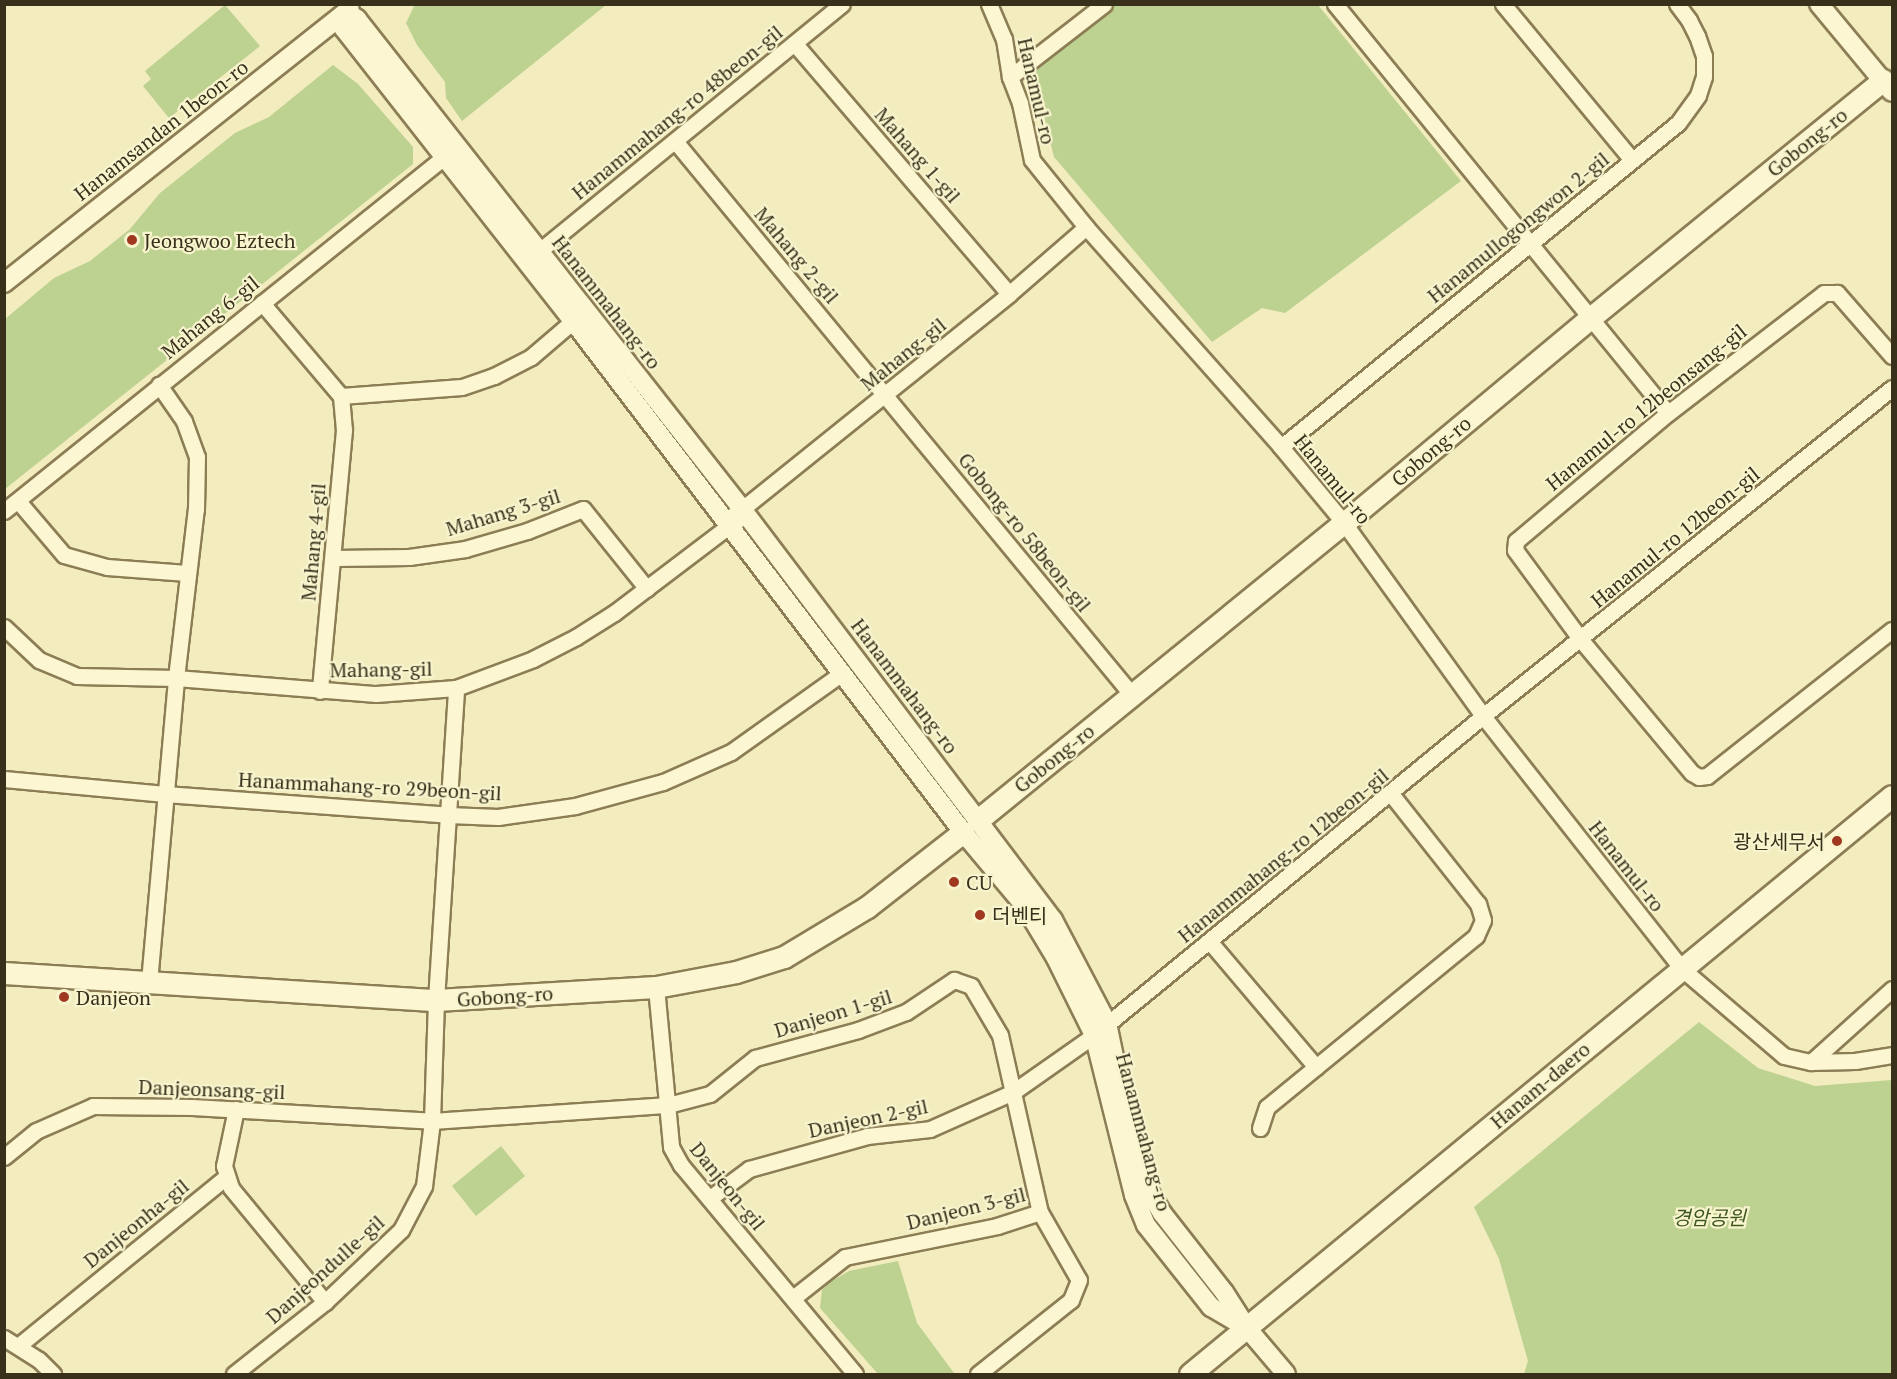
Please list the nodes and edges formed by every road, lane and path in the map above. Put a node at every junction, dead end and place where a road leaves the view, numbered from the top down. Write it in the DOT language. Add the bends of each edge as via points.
graph roads {
  1 [pos="842,4"];
  2 [pos="989,4"];
  3 [pos="1104,4"];
  4 [pos="1335,4"];
  5 [pos="1503,4"];
  6 [pos="1677,4"];
  7 [pos="1819,4"];
  8 [pos="347,7"];
  9 [pos="795,44"];
  10 [pos="1011,76"];
  11 [pos="1889,82"];
  12 [pos="675,141"];
  13 [pos="444,157"];
  14 [pos="1632,160"];
  15 [pos="1086,227"];
  16 [pos="1529,244"];
  17 [pos="538,252"];
  18 [pos="4,283"];
  19 [pos="1009,294"];
  20 [pos="262,303"];
  21 [pos="1589,319"];
  22 [pos="573,321"];
  23 [pos="1893,356"];
  24 [pos="159,385"];
  25 [pos="1893,388"];
  26 [pos="886,395"];
  27 [pos="341,396"];
  28 [pos="1668,413"];
  29 [pos="1281,447"];
  30 [pos="18,501"];
  31 [pos="4,511"];
  32 [pos="736,517"];
  33 [pos="1344,523"];
  34 [pos="334,558"];
  35 [pos="187,573"];
  36 [pos="647,589"];
  37 [pos="4,627"];
  38 [pos="1893,630"];
  39 [pos="1581,640"];
  40 [pos="842,673"];
  41 [pos="176,678"];
  42 [pos="456,687"];
  43 [pos="320,691"];
  44 [pos="1132,695"];
  45 [pos="1483,716"];
  46 [pos="4,779"];
  47 [pos="165,794"];
  48 [pos="1391,794"];
  49 [pos="1893,796"];
  50 [pos="448,815"];
  51 [pos="970,826"];
  52 [pos="1210,942"];
  53 [pos="1681,968"];
  54 [pos="4,973"];
  55 [pos="149,982"];
  56 [pos="656,987"];
  57 [pos="1893,989"];
  58 [pos="436,1000"];
  59 [pos="1100,1029"];
  60 [pos="1893,1055"];
  61 [pos="1811,1062"];
  62 [pos="1316,1067"];
  63 [pos="1013,1092"];
  64 [pos="668,1105"];
  65 [pos="236,1110"];
  66 [pos="432,1121"];
  67 [pos="1260,1128"];
  68 [pos="4,1157"];
  69 [pos="227,1176"];
  70 [pos="710,1198"];
  71 [pos="1041,1212"];
  72 [pos="793,1298"];
  73 [pos="325,1302"];
  74 [pos="1247,1328"];
  75 [pos="4,1338"];
  76 [pos="18,1346"];
  77 [pos="53,1374"];
  78 [pos="234,1374"];
  79 [pos="855,1374"];
  80 [pos="978,1374"];
  81 [pos="1190,1374"];
  82 [pos="1286,1374"];
  1 -- 9 [label="street, Hanammahang-ro 48beon-gil"];
  2 -- 10 [label="street, Hanamul-ro" via="1004,39"];
  3 -- 10 [label="street"];
  4 -- 16 [label="street"];
  5 -- 14 [label="street"];
  6 -- 14 [label="street, Hanamullogongwon 2-gil" via="1697,36 1704,56 1704,77 1690,110"];
  7 -- 11 [label="street"];
  8 -- 13 [label="street, Hanammahang-ro" via="344,29"];
  8 -- 17 [label="street, Hanammahang-ro"];
  8 -- 18 [label="street, Hanamsandan 1beon-ro"];
  9 -- 12 [label="street, Hanammahang-ro 48beon-gil"];
  9 -- 19 [label="street, Mahang 1-gil"];
  10 -- 15 [label="street, Hanamul-ro" via="1032,160"];
  11 -- 21 [label="main road, Gobong-ro"];
  12 -- 17 [label="street, Hanammahang-ro 48beon-gil"];
  12 -- 26 [label="street, Mahang 2-gil"];
  13 -- 20 [label="street, Mahang 6-gil"];
  13 -- 22 [label="street, Hanammahang-ro"];
  14 -- 16 [label="street, Hanamullogongwon 2-gil"];
  15 -- 19 [label="street, Mahang-gil"];
  15 -- 29 [label="street, Hanamul-ro"];
  16 -- 21 [label="street"];
  16 -- 29 [label="street, Hanamullogongwon 2-gil"];
  17 -- 32 [label="street, Hanammahang-ro"];
  19 -- 26 [label="street, Mahang-gil"];
  20 -- 24 [label="street, Mahang 6-gil"];
  20 -- 27 [label="street"];
  21 -- 28 [label="street"];
  21 -- 33 [label="main road, Gobong-ro"];
  22 -- 27 [label="street" via="531,357 462,387"];
  22 -- 32 [label="street, Hanammahang-ro"];
  23 -- 28 [label="street, Hanamul-ro 12beonsang-gil" via="1837,293 1824,293"];
  24 -- 30 [label="street, Mahang 6-gil"];
  24 -- 35 [label="street" via="184,421 197,457 196,508"];
  25 -- 39 [label="street, Hanamul-ro 12beon-gil"];
  26 -- 32 [label="street, Mahang-gil"];
  26 -- 44 [label="street, Gobong-ro 58beon-gil"];
  27 -- 34 [label="street, Mahang 4-gil" via="344,430"];
  28 -- 39 [label="street, Hanamul-ro 12beonsang-gil" via="1516,541 1518,557"];
  29 -- 33 [label="street, Hanamul-ro"];
  30 -- 31 [label="street, Mahang 6-gil"];
  30 -- 35 [label="street" via="64,555 107,567"];
  32 -- 36 [label="street, Mahang-gil"];
  32 -- 40 [label="street, Hanammahang-ro"];
  32 -- 51 [label="street, Hanammahang-ro"];
  33 -- 44 [label="main road, Gobong-ro"];
  33 -- 45 [label="street, Hanamul-ro"];
  34 -- 36 [label="street, Mahang 3-gil" via="408,557 465,549 527,531 582,509"];
  34 -- 43 [label="street, Mahang 4-gil"];
  35 -- 41 [label="street"];
  36 -- 42 [label="street, Mahang-gil" via="576,637"];
  37 -- 41 [label="street, Mahang-gil" via="39,660 77,676"];
  38 -- 39 [label="street" via="1707,776 1692,773"];
  39 -- 45 [label="street, Hanamul-ro 12beon-gil"];
  40 -- 50 [label="street, Hanammahang-ro 29beon-gil" via="731,752 663,782 574,806 498,817"];
  40 -- 51 [label="street, Hanammahang-ro"];
  41 -- 43 [label="street, Mahang-gil"];
  41 -- 47 [label="street"];
  42 -- 43 [label="street, Mahang-gil" via="376,694"];
  42 -- 50 [label="street, Danjeondulle-gil"];
  44 -- 51 [label="main road, Gobong-ro"];
  45 -- 48 [label="street, Hanammahang-ro 12beon-gil"];
  45 -- 53 [label="street, Hanamul-ro"];
  46 -- 47 [label="street, Hanammahang-ro 29beon-gil"];
  47 -- 50 [label="street, Hanammahang-ro 29beon-gil"];
  47 -- 55 [label="street"];
  48 -- 52 [label="street, Hanammahang-ro 12beon-gil"];
  48 -- 62 [label="street" via="1478,904 1483,920 1476,936"];
  49 -- 53 [label="main road, Hanam-daero"];
  50 -- 58 [label="street, Danjeondulle-gil"];
  51 -- 56 [label="main road, Gobong-ro" via="867,907 784,957 736,972"];
  51 -- 59 [label="street, Hanammahang-ro" via="1053,920"];
  52 -- 59 [label="street, Hanammahang-ro 12beon-gil"];
  52 -- 62 [label="street"];
  53 -- 61 [label="street, Hanamul-ro" via="1784,1056"];
  53 -- 74 [label="main road, Hanam-daero"];
  54 -- 55 [label="main road, Gobong-ro"];
  55 -- 58 [label="main road, Gobong-ro"];
  56 -- 58 [label="main road, Gobong-ro"];
  56 -- 64 [label="street, Danjeon-gil"];
  57 -- 61 [label="street"];
  58 -- 66 [label="street, Danjeondulle-gil"];
  59 -- 63 [label="street, Danjeon 2-gil"];
  59 -- 74 [label="street, Hanammahang-ro" via="1138,1173 1162,1213"];
  60 -- 61 [label="street, Hanamul-ro"];
  62 -- 67 [label="street" via="1267,1107"];
  63 -- 64 [label="street, Danjeon 1-gil" via="1000,1035 971,986 954,980 906,1012 858,1030 755,1058 711,1094"];
  63 -- 70 [label="street, Danjeon 2-gil" via="930,1130 867,1136 749,1169"];
  63 -- 71 [label="street, Danjeon 3-gil"];
  64 -- 66 [label="street, Danjeonsang-gil"];
  64 -- 70 [label="street, Danjeon-gil" via="671,1147"];
  65 -- 66 [label="street, Danjeonsang-gil"];
  65 -- 68 [label="street, Danjeonsang-gil" via="93,1106 36,1131"];
  65 -- 69 [label="street" via="224,1166"];
  66 -- 73 [label="street, Danjeondulle-gil" via="424,1186 401,1230"];
  69 -- 73 [label="street" via="231,1188"];
  69 -- 76 [label="street, Danjeonha-gil"];
  70 -- 72 [label="street, Danjeon-gil"];
  71 -- 72 [label="street, Danjeon 3-gil" via="997,1226 845,1257"];
  71 -- 80 [label="street" via="1079,1280 1071,1300"];
  72 -- 79 [label="street, Danjeon-gil"];
  73 -- 78 [label="street, Danjeondulle-gil"];
  74 -- 81 [label="main road, Hanam-daero"];
  74 -- 82 [label="street, Hanammahang-ro"];
  75 -- 76 [label="street"];
  76 -- 77 [label="street"];
}
